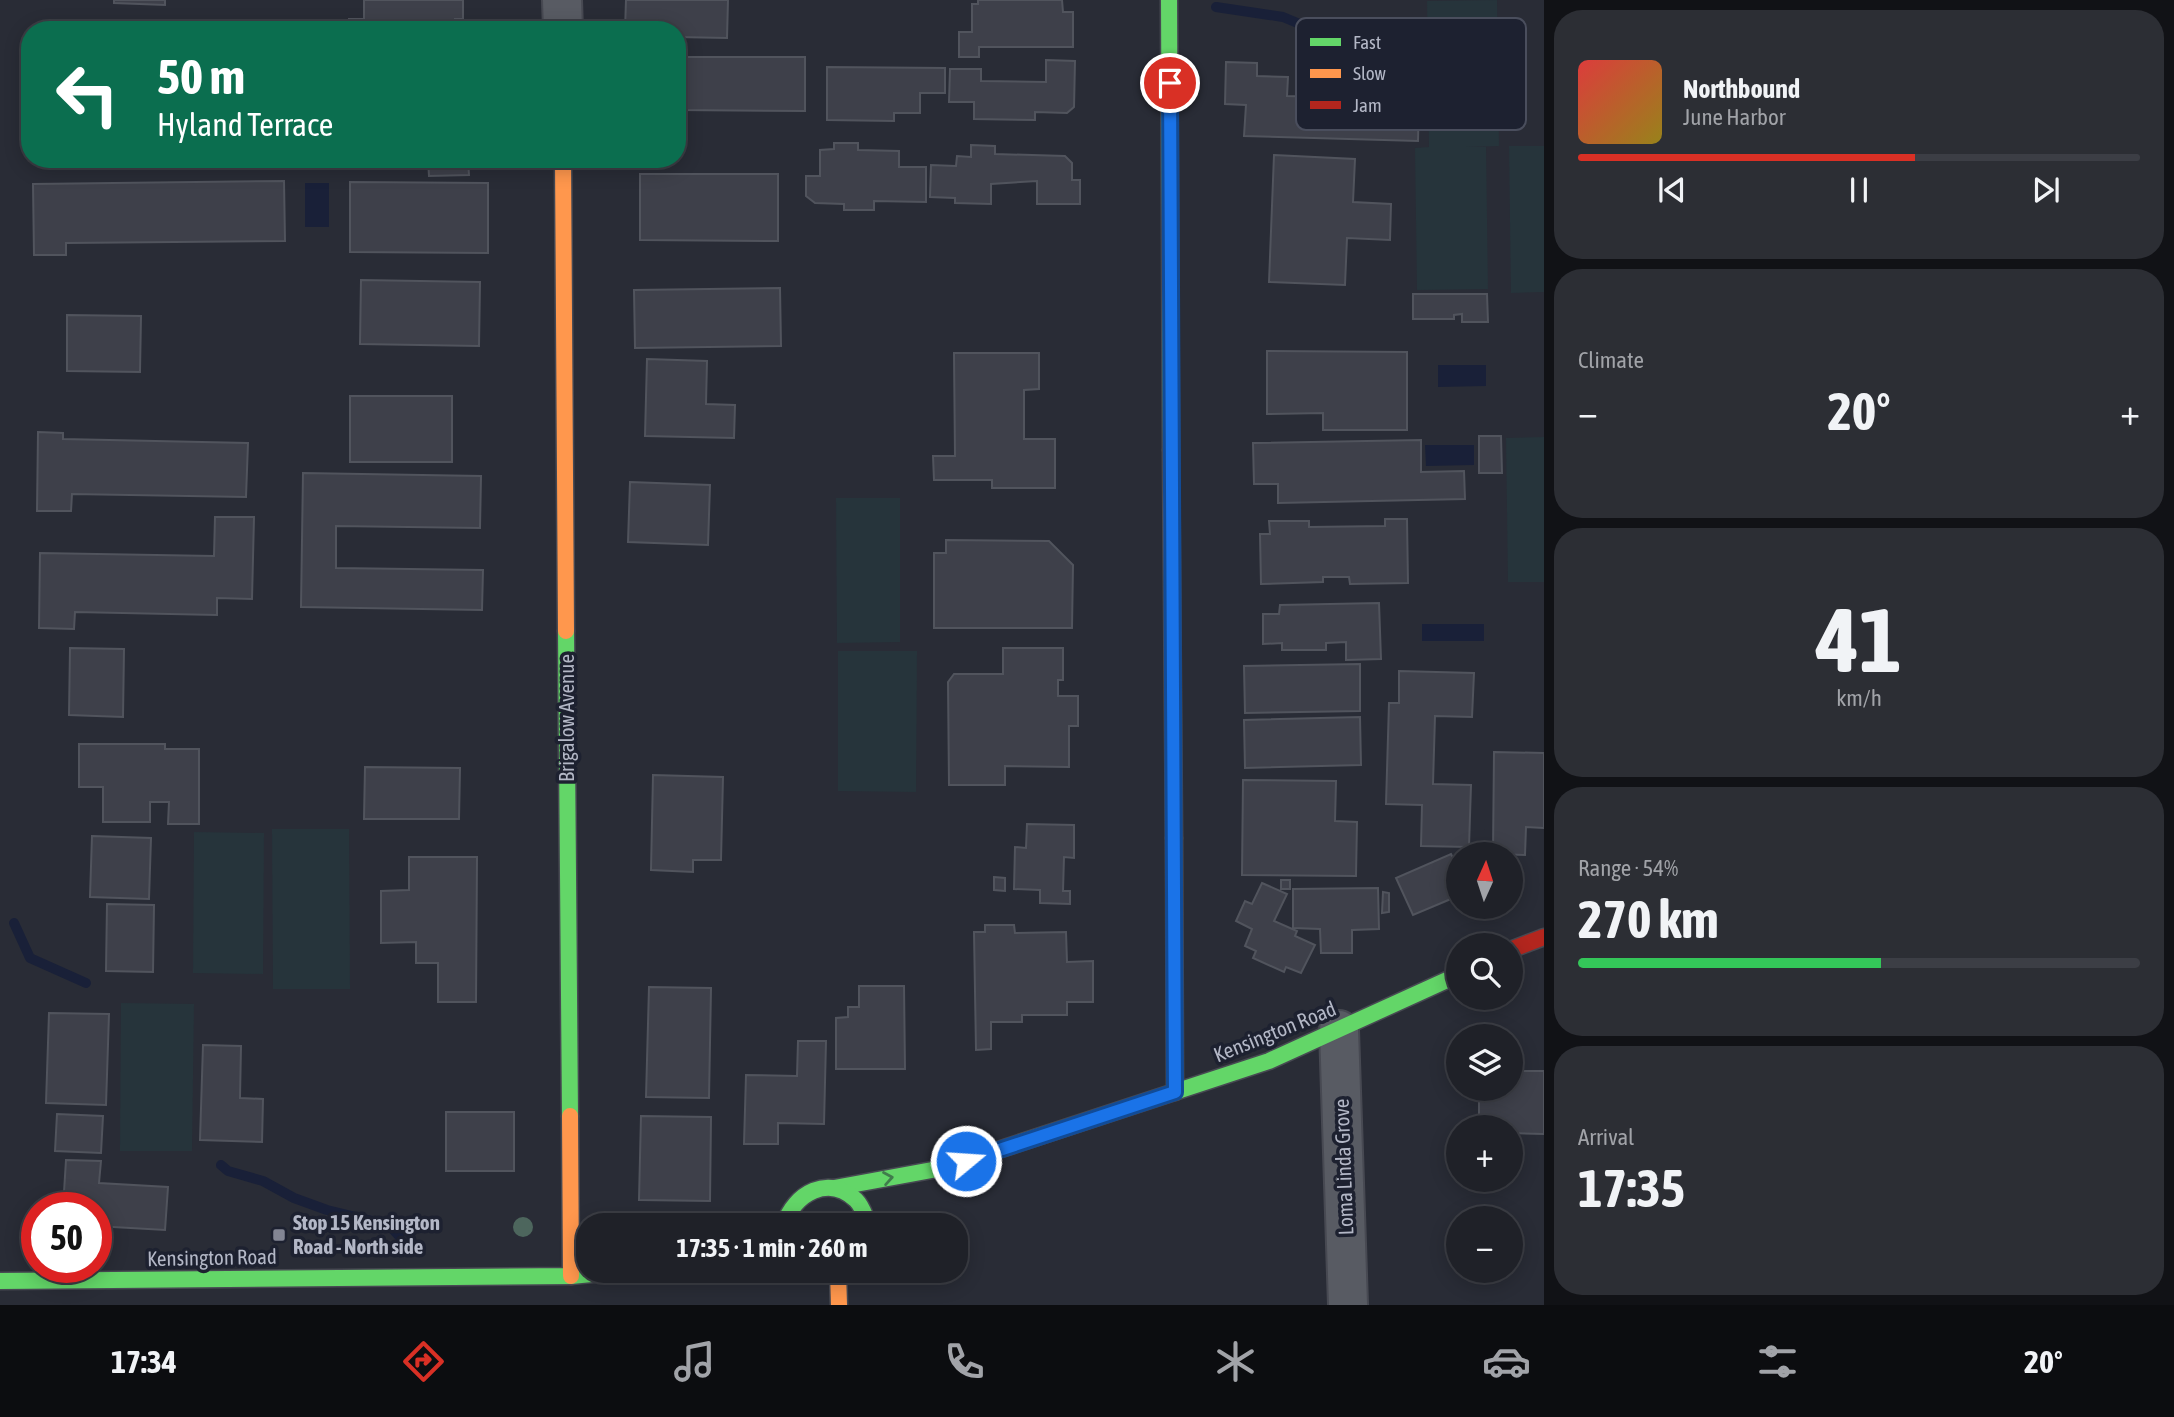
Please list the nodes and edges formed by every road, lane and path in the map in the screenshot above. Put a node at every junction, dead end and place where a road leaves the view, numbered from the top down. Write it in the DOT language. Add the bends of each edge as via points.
graph roads {
  1 [pos="562,0"];
  2 [pos="1169,0"];
  3 [pos="562,21"];
  4 [pos="563,168"];
  5 [pos="1544,937"];
  6 [pos="1523,945"];
  7 [pos="1446,981"];
  8 [pos="1339,1030"];
  9 [pos="1175,1092"];
  10 [pos="943,1168"];
  11 [pos="834,1188"];
  12 [pos="904,1193"];
  13 [pos="885,1205"];
  14 [pos="788,1213"];
  15 [pos="863,1213"];
  16 [pos="877,1213"];
  17 [pos="571,1276"];
  18 [pos="576,1276"];
  19 [pos="0,1281"];
  20 [pos="838,1283"];
  21 [pos="839,1305"];
  22 [pos="1348,1305"];
  1 -- 3 [label="street"];
  2 -- 9 [label="street"];
  4 -- 17 [label="street, Brigalow Avenue"];
  5 -- 6 [label="street"];
  7 -- 8 [label="street, Kensington Road"];
  8 -- 9 [label="street, Kensington Road" via="1269,1061"];
  8 -- 22 [label="street, Loma Linda Grove"];
  9 -- 10 [label="street, Kensington Road"];
  11 -- 10 [label="street, Kensington Road, one-way"];
  10 -- 12 [label="street, Kensington Road"];
  11 -- 14 [label="street, Kensington Road" via="804,1192"];
  11 -- 15 [label="street" via="859,1202"];
  13 -- 16 [label="street"];
  17 -- 18 [label="street, Kensington Road"];
  17 -- 19 [label="street, Kensington Road"];
  20 -- 21 [label="street"];
}
